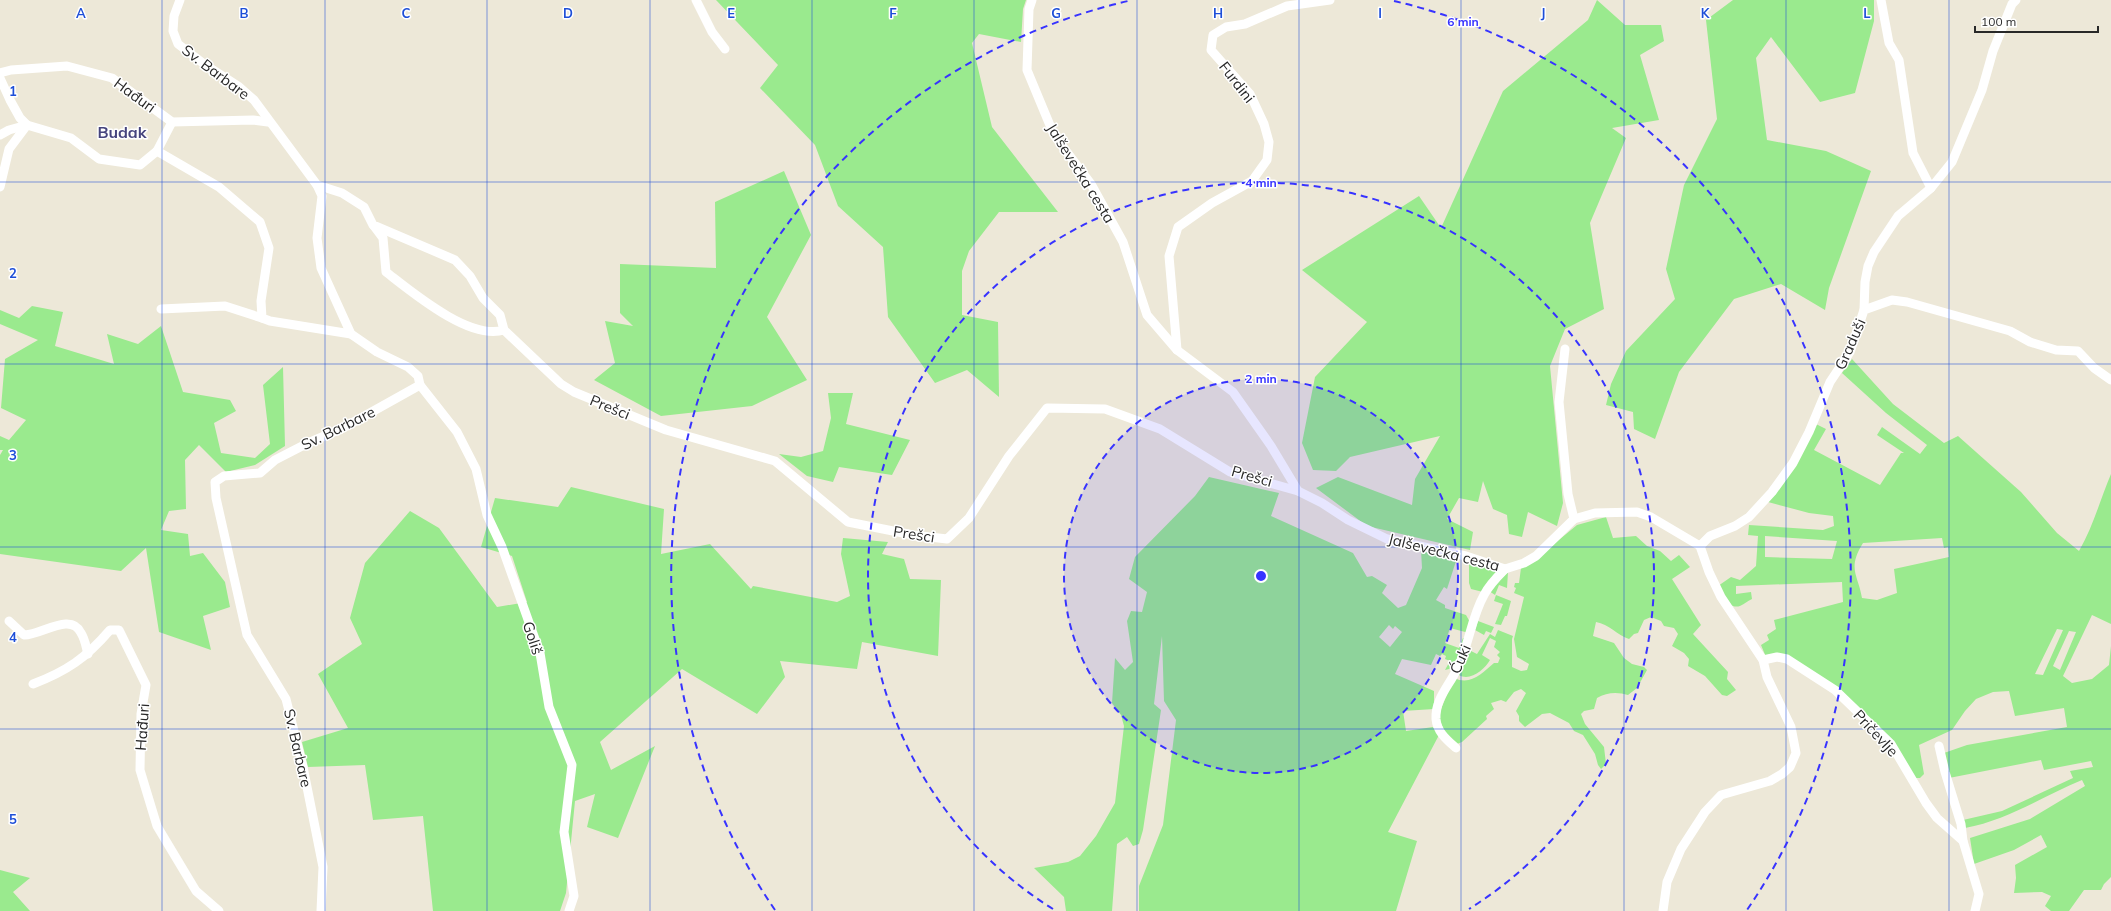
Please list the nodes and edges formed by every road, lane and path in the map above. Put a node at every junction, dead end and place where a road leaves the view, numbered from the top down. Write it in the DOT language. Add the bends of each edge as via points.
graph roads {
  1 [pos="180,0"];
  2 [pos="696,0"];
  3 [pos="1032,0"];
  4 [pos="1330,0"];
  5 [pos="1881,0"];
  6 [pos="2016,0"];
  7 [pos="725,49"];
  8 [pos="0,73"];
  9 [pos="0,78"];
  10 [pos="172,122"];
  11 [pos="268,122"];
  12 [pos="27,125"];
  13 [pos="0,135"];
  14 [pos="157,151"];
  15 [pos="317,185"];
  16 [pos="0,187"];
  17 [pos="1931,188"];
  18 [pos="373,225"];
  19 [pos="161,309"];
  20 [pos="1864,310"];
  21 [pos="262,318"];
  22 [pos="504,330"];
  23 [pos="351,334"];
  24 [pos="1565,349"];
  25 [pos="1177,350"];
  26 [pos="2111,380"];
  27 [pos="420,384"];
  28 [pos="1298,491"];
  29 [pos="1574,519"];
  30 [pos="1700,546"];
  31 [pos="1504,569"];
  32 [pos="9,621"];
  33 [pos="88,654"];
  34 [pos="1763,660"];
  35 [pos="33,684"];
  36 [pos="1939,746"];
  37 [pos="1456,748"];
  38 [pos="1963,841"];
  39 [pos="219,911"];
  40 [pos="321,911"];
  41 [pos="569,911"];
  42 [pos="1663,911"];
  43 [pos="1975,911"];
  1 -- 11 [label="street, Sv. Barbare" via="174,16 173,31 178,44 238,86 254,100"];
  2 -- 7 [label="street" via="712,32"];
  3 -- 25 [label="street, Jalševečka cesta" via="1029,9 1027,70 1054,135 1091,184 1123,242 1147,315"];
  4 -- 25 [label="street, Furdini" via="1287,6 1245,24 1226,27 1213,35 1210,50 1250,94 1264,124 1268,142 1267,160 1252,182 1212,203 1178,227 1169,256"];
  5 -- 17 [label="street" via="1889,43 1899,60 1913,153"];
  6 -- 17 [label="street" via="1996,44 1982,90 1952,162"];
  8 -- 10 [label="street, Hađuri" via="67,66 112,78"];
  9 -- 12 [label="street" via="13,106"];
  10 -- 11 [label="street, Hađuri"];
  10 -- 14 [label="street"];
  11 -- 15 [label="street, Sv. Barbare"];
  12 -- 13 [label="street"];
  12 -- 14 [label="street" via="71,138 99,158 140,165"];
  12 -- 16 [label="street" via="9,149"];
  14 -- 21 [label="street" via="219,187 260,222 269,248 261,301"];
  15 -- 18 [label="street" via="342,194 364,207"];
  15 -- 23 [label="street, Sv. Barbare" via="322,196 317,238 321,268"];
  17 -- 20 [label="street" via="1898,216 1874,252 1865,282"];
  18 -- 22 [label="street, Prešci" via="455,260 470,276 483,298 500,315"];
  18 -- 22 [label="street" via="383,238 386,272 441,313 471,327 495,333"];
  19 -- 21 [label="street" via="225,306"];
  20 -- 26 [label="street, Graduši" via="1892,300 1907,302 2010,331 2030,342 2056,350 2078,351 2094,368"];
  20 -- 30 [label="street, Graduši" via="1850,352 1830,382 1793,463 1772,492 1749,517 1710,536"];
  21 -- 23 [label="street"];
  22 -- 28 [label="street, Prešci" via="561,384 574,392 666,430 775,461 848,522 947,539 969,518 1009,456 1048,408 1105,409 1160,429 1230,472"];
  23 -- 27 [label="street" via="377,352 408,367 418,376"];
  24 -- 29 [label="street" via="1559,402 1568,494"];
  25 -- 28 [label="street, Jalševečka cesta" via="1233,392 1271,446"];
  27 -- 40 [label="street, Sv. Barbare" via="338,430 276,460 260,473 224,476 215,482 216,498 247,635 286,699 288,707 323,867"];
  27 -- 41 [label="street, Goliš" via="457,432 476,469 488,515 540,653 549,707 572,765 564,832 574,896"];
  28 -- 31 [label="street, Jalševečka cesta" via="1348,520 1387,538 1466,556"];
  29 -- 30 [label="street, Jalševečka cesta" via="1595,513 1637,512 1651,517"];
  29 -- 31 [label="street, Jalševečka cesta" via="1536,556"];
  30 -- 34 [label="street" via="1721,597"];
  31 -- 37 [label="street, Ćuki" via="1484,595 1464,654 1437,706 1438,729"];
  32 -- 33 [label="street" via="24,635 32,636 53,626 70,624 81,632"];
  33 -- 35 [label="street, Hađuri" via="60,673"];
  33 -- 39 [label="street, Hađuri" via="110,630 120,630 146,685 141,714 140,770 157,826 196,891"];
  34 -- 38 [label="street, Pričevlje" via="1777,657 1787,660 1835,690 1891,744 1926,803"];
  34 -- 42 [label="street" via="1767,677 1791,727 1795,744 1794,759 1782,774 1770,781 1721,795 1709,808 1697,822 1681,849 1667,882"];
  36 -- 38 [label="street" via="1962,824"];
  38 -- 43 [label="street" via="1979,894"];
}
